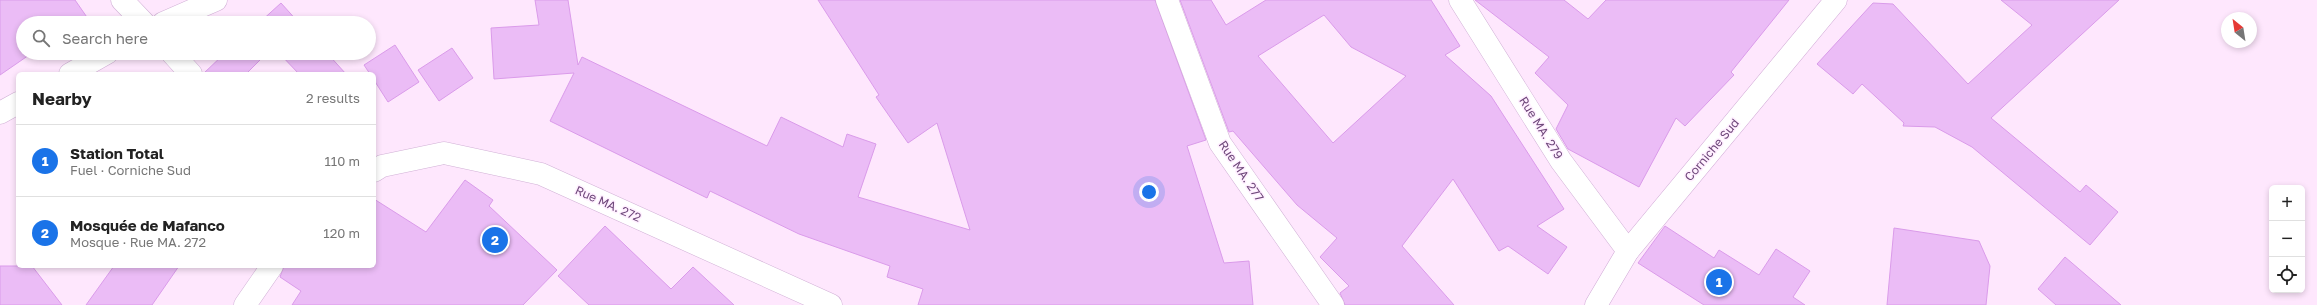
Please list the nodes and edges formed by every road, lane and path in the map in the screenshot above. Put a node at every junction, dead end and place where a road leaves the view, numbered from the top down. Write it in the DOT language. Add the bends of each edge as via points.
graph roads {
  1 [pos="122,0"];
  2 [pos="216,0"];
  3 [pos="1167,0"];
  4 [pos="1460,0"];
  5 [pos="1836,0"];
  6 [pos="137,16"];
  7 [pos="179,16"];
  8 [pos="95,60"];
  9 [pos="178,60"];
  10 [pos="74,72"];
  11 [pos="189,72"];
  12 [pos="16,104"];
  13 [pos="0,113"];
  14 [pos="376,170"];
  15 [pos="1628,251"];
  16 [pos="271,268"];
  17 [pos="244,305"];
  18 [pos="831,305"];
  19 [pos="1333,305"];
  20 [pos="1596,305"];
  1 -- 6 [label="street"];
  2 -- 7 [label="street"];
  3 -- 19 [label="street, Rue MA. 277" via="1220,143"];
  4 -- 15 [label="street, Rue MA. 279" via="1561,160"];
  5 -- 15 [label="street, Corniche Sud"];
  8 -- 10 [label="street"];
  9 -- 11 [label="street"];
  12 -- 13 [label="street"];
  14 -- 18 [label="street, Rue MA. 272" via="382,166 444,153 541,174"];
  15 -- 20 [label="street, Corniche Sud"];
  16 -- 17 [label="street"];
}
